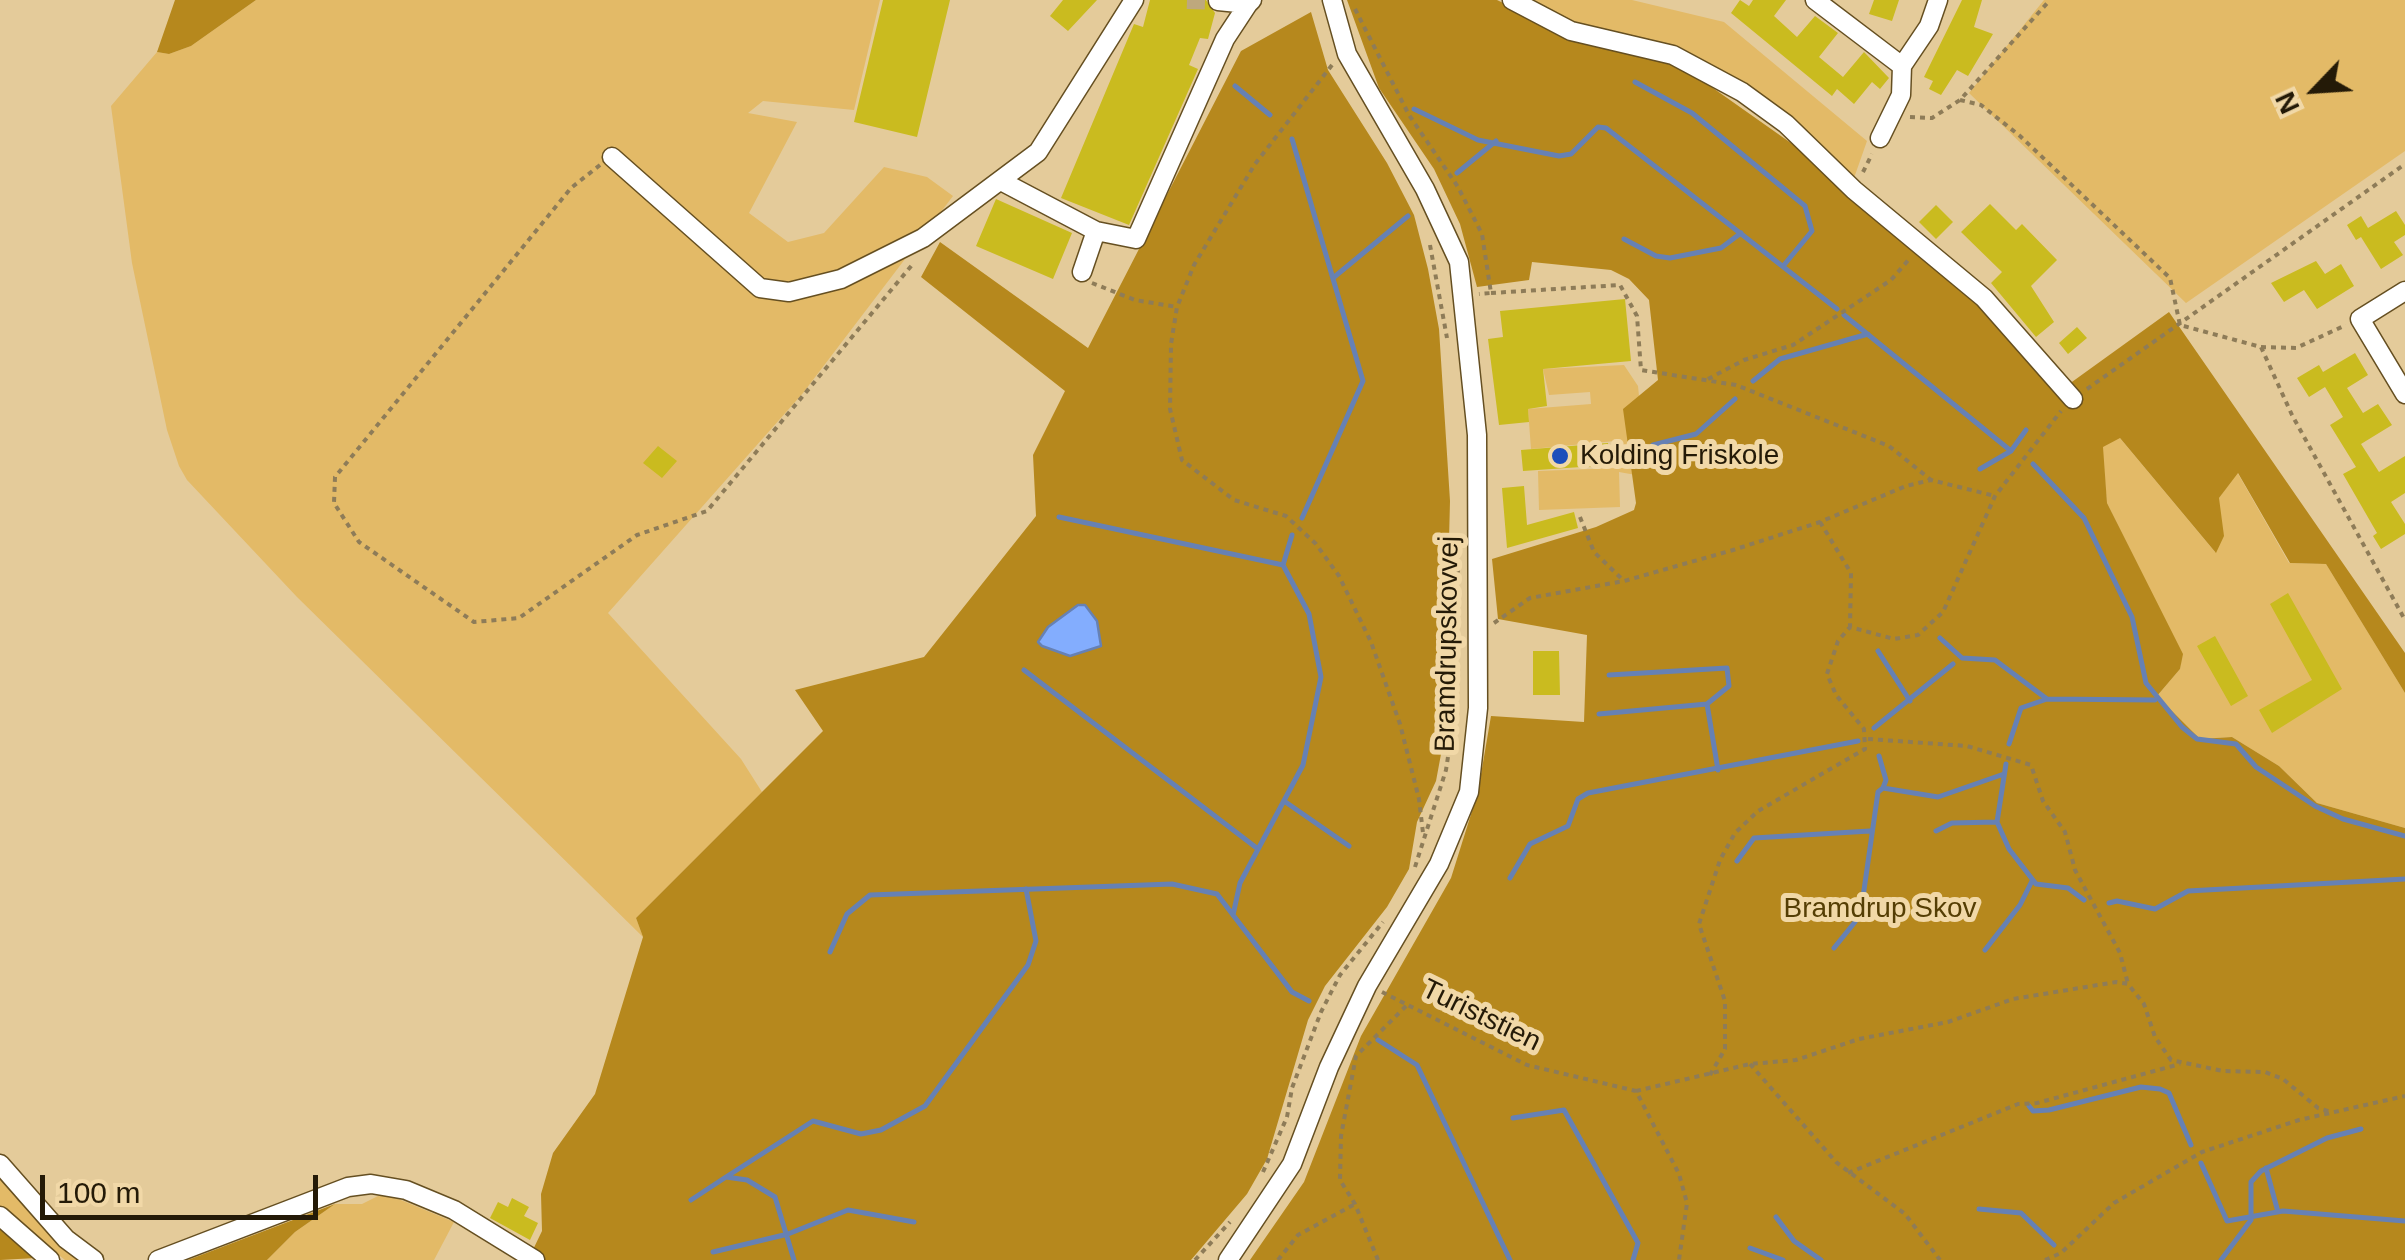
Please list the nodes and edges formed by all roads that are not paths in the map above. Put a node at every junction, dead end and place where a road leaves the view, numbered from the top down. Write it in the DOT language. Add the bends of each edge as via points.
graph roads {
  1 [pos="1134,0"];
  2 [pos="1218,0"];
  3 [pos="1332,0"];
  4 [pos="1512,0"];
  5 [pos="1815,0"];
  6 [pos="1938,0"];
  7 [pos="1250,2"];
  8 [pos="1902,66"];
  9 [pos="1880,138"];
  10 [pos="612,157"];
  11 [pos="1001,181"];
  12 [pos="1096,231"];
  13 [pos="1082,272"];
  14 [pos="2405,292"];
  15 [pos="2405,394"];
  16 [pos="2073,399"];
  17 [pos="0,1164"];
  18 [pos="0,1216"];
  19 [pos="50,1260"];
  20 [pos="94,1260"];
  21 [pos="158,1260"];
  22 [pos="535,1260"];
  23 [pos="1228,1260"];
  1 -- 11 [label="street" via="1038,152"];
  2 -- 7 [label="street"];
  3 -- 23 [label="street, Bramdrupskovvej" via="1347,54 1459,262 1477,435 1478,708 1468,792 1439,864 1366,986 1292,1164"];
  4 -- 16 [label="street" via="1571,31 1673,55 1742,92 1984,298"];
  5 -- 8 [label="street"];
  6 -- 8 [label="street" via="1930,26"];
  7 -- 12 [label="street" via="1225,39 1136,239"];
  8 -- 9 [label="street" via="1901,94"];
  10 -- 11 [label="street" via="760,288 789,292 841,278 923,238"];
  11 -- 12 [label="street"];
  12 -- 13 [label="street"];
  14 -- 15 [label="street" via="2360,319"];
  17 -- 20 [label="street" via="66,1239"];
  18 -- 19 [label="street"];
  21 -- 22 [label="street" via="371,1184 454,1210"];
}
